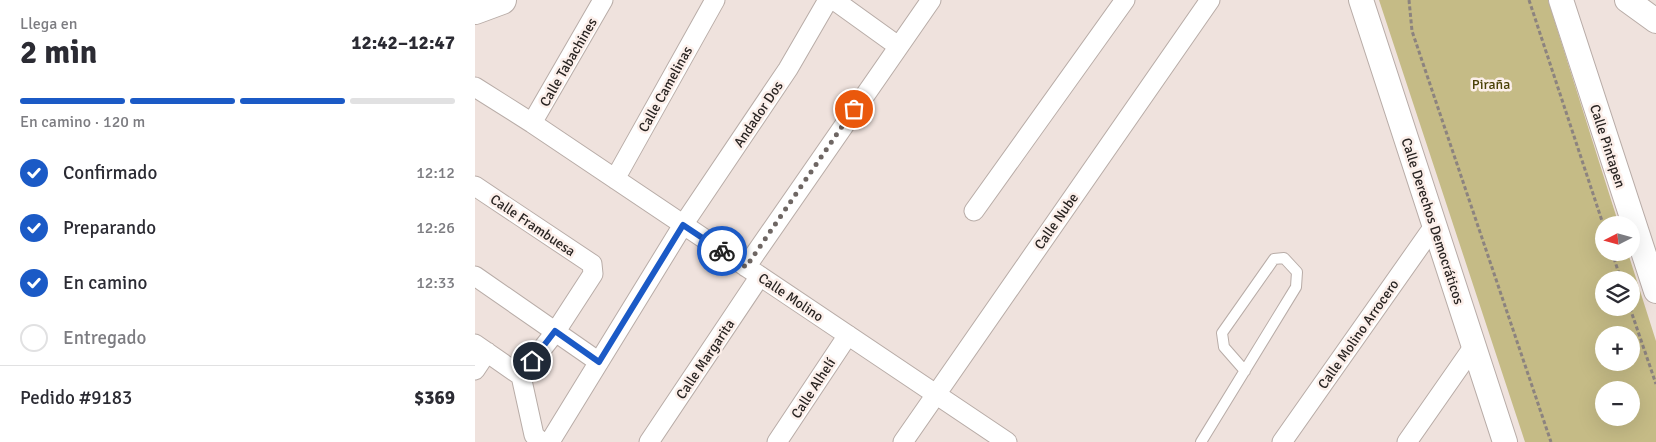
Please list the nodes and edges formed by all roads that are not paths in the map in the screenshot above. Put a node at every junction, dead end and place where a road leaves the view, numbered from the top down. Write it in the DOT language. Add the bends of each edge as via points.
graph roads {
  1 [pos="502,0"];
  2 [pos="603,0"];
  3 [pos="715,0"];
  4 [pos="828,0"];
  5 [pos="834,0"];
  6 [pos="931,0"];
  7 [pos="1125,0"];
  8 [pos="1210,0"];
  9 [pos="1361,0"];
  10 [pos="1561,0"];
  11 [pos="1627,0"];
  12 [pos="475,10"];
  13 [pos="1656,21"];
  14 [pos="898,46"];
  15 [pos="475,88"];
  16 [pos="532,123"];
  17 [pos="615,179"];
  18 [pos="475,186"];
  19 [pos="974,212"];
  20 [pos="683,225"];
  21 [pos="1434,226"];
  22 [pos="753,272"];
  23 [pos="475,276"];
  24 [pos="1656,291"];
  25 [pos="555,331"];
  26 [pos="848,335"];
  27 [pos="1474,346"];
  28 [pos="481,348"];
  29 [pos="599,362"];
  30 [pos="475,370"];
  31 [pos="1245,372"];
  32 [pos="521,376"];
  33 [pos="936,392"];
  34 [pos="543,442"];
  35 [pos="649,442"];
  36 [pos="777,442"];
  37 [pos="903,442"];
  38 [pos="1007,442"];
  39 [pos="1201,442"];
  40 [pos="1282,442"];
  41 [pos="1407,442"];
  42 [pos="1505,442"];
  1 -- 12 [label="main road"];
  2 -- 16 [label="street, Calle Tabachines"];
  3 -- 17 [label="street, Calle Camelinas"];
  4 -- 20 [label="street, Andador Dos" via="788,69"];
  5 -- 14 [label="street"];
  6 -- 14 [label="street, Calle Margarita"];
  7 -- 19 [label="street"];
  8 -- 33 [label="street, Calle Nube"];
  9 -- 21 [label="street, Calle Derechos Democráticos"];
  10 -- 24 [label="street, Calle Pintapen"];
  11 -- 13 [label="street"];
  14 -- 22 [label="street, Calle Margarita"];
  15 -- 16 [label="street, Calle Molino"];
  16 -- 17 [label="street, Calle Molino"];
  17 -- 20 [label="street, Calle Molino"];
  18 -- 25 [label="street, Calle Frambuesa" via="592,264 593,274"];
  20 -- 22 [label="street, Calle Molino"];
  20 -- 29 [label="street, Andador Dos"];
  21 -- 27 [label="street, Calle Derechos Democráticos"];
  21 -- 40 [label="street, Calle Molino Arrocero"];
  22 -- 26 [label="street, Calle Molino"];
  22 -- 35 [label="street, Calle Margarita"];
  23 -- 25 [label="street"];
  25 -- 29 [label="street"];
  25 -- 32 [label="street"];
  26 -- 33 [label="street, Calle Molino"];
  26 -- 36 [label="street, Calle Alhelí"];
  27 -- 41 [label="street"];
  27 -- 42 [label="street, Calle Derechos Democráticos"];
  28 -- 30 [label="street"];
  28 -- 32 [label="street"];
  29 -- 34 [label="street, Andador Dos" via="551,440"];
  31 -- 31 [label="lane" via="1224,347 1222,333 1274,259 1284,258 1297,272 1296,287"];
  31 -- 39 [label="lane"];
  32 -- 34 [label="street" via="534,435"];
  33 -- 37 [label="street, Calle Nube"];
  33 -- 38 [label="street, Calle Molino"];
}
